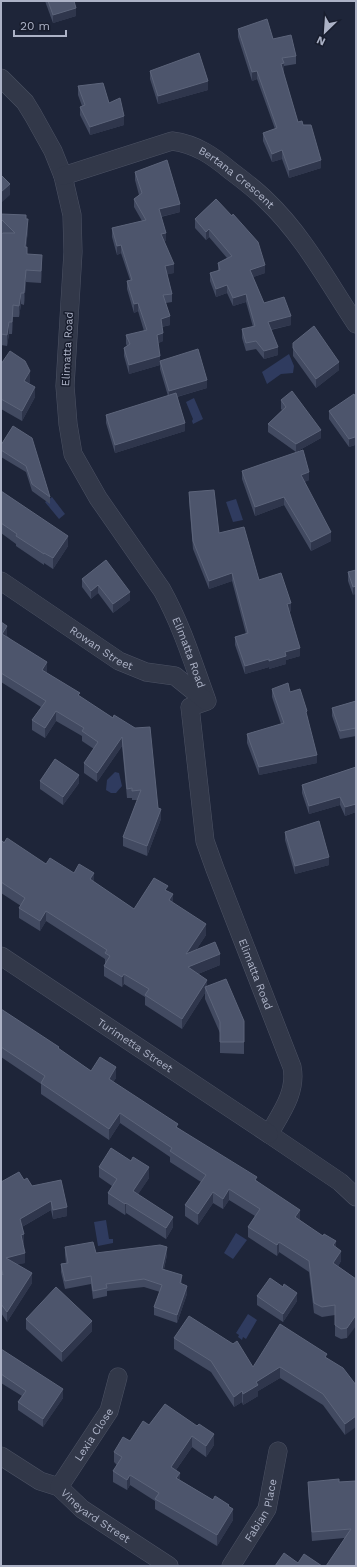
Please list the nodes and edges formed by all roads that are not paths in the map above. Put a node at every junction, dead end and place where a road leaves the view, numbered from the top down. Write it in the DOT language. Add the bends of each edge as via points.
graph roads {
  1 [pos="1,78"];
  2 [pos="63,176"];
  3 [pos="356,324"];
  4 [pos="1,581"];
  5 [pos="207,701"];
  6 [pos="1,956"];
  7 [pos="269,1134"];
  8 [pos="356,1197"];
  9 [pos="118,1377"];
  10 [pos="278,1451"];
  11 [pos="1,1456"];
  12 [pos="59,1487"];
  13 [pos="169,1566"];
  14 [pos="232,1566"];
  1 -- 2 [label="street, Elimatta Road" via="25,102 53,151"];
  2 -- 3 [label="street, Bertana Crescent" via="172,141 195,146 248,183 283,218 307,249"];
  2 -- 5 [label="street, Elimatta Road" via="72,215 73,234 65,386 73,454 98,498 171,606"];
  4 -- 5 [label="street, Rowan Street" via="119,661 146,672 175,676"];
  5 -- 7 [label="street, Elimatta Road" via="190,707 205,841 294,1077 290,1098"];
  6 -- 7 [label="street, Turimetta Street"];
  7 -- 8 [label="street" via="340,1182"];
  9 -- 12 [label="street, Lexia Close" via="109,1411"];
  10 -- 14 [label="street, Fabian Place" via="268,1509"];
  11 -- 12 [label="street, Vineyard Street" via="40,1481"];
  12 -- 13 [label="street, Vineyard Street" via="82,1509"];
}
